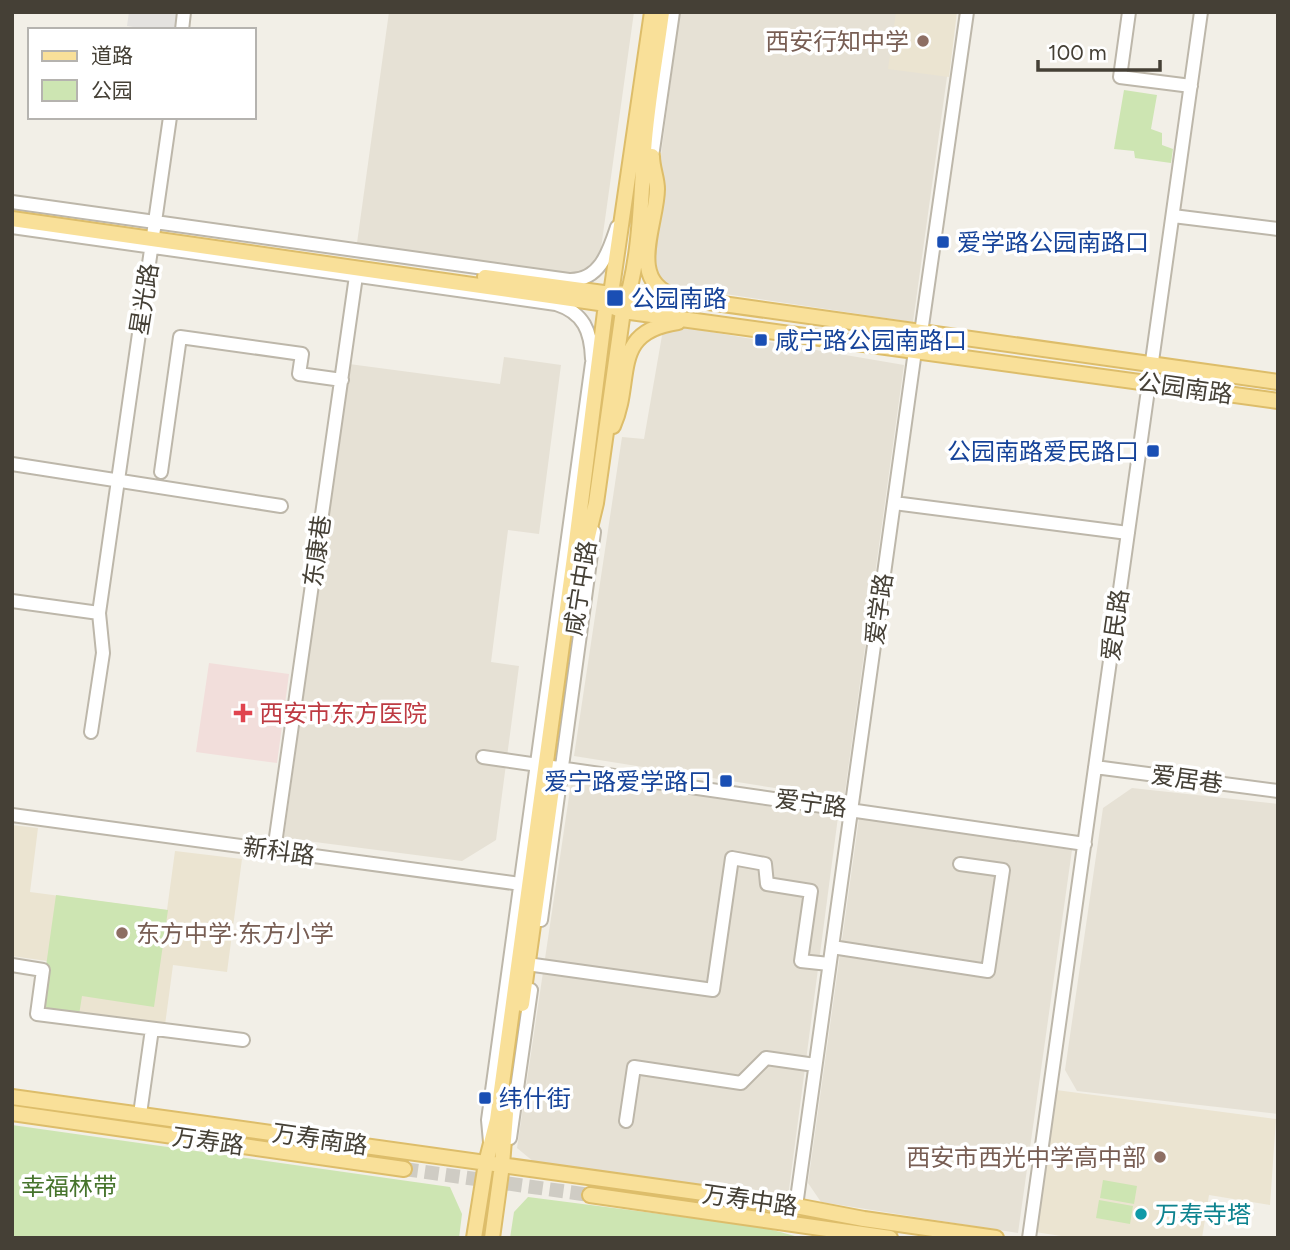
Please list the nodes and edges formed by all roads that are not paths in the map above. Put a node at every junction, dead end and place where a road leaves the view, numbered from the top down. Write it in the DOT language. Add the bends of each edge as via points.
graph roads {
  1 [pos="645,12"];
  2 [pos="652,12"];
  3 [pos="662,12"];
  4 [pos="673,12"];
  5 [pos="967,12"];
  6 [pos="1129,12"];
  7 [pos="1201,12"];
  8 [pos="1191,86"];
  9 [pos="170,119"];
  10 [pos="653,150"];
  11 [pos="644,181"];
  12 [pos="12,202"];
  13 [pos="12,211"];
  14 [pos="621,214"];
  15 [pos="1173,216"];
  16 [pos="12,219"];
  17 [pos="12,227"];
  18 [pos="1278,229"];
  19 [pos="154,235"];
  20 [pos="358,264"];
  21 [pos="629,293"];
  22 [pos="680,298"];
  23 [pos="608,299"];
  24 [pos="623,311"];
  25 [pos="692,320"];
  26 [pos="921,332"];
  27 [pos="601,344"];
  28 [pos="915,351"];
  29 [pos="592,359"];
  30 [pos="1152,365"];
  31 [pos="342,380"];
  32 [pos="1278,382"];
  33 [pos="1150,383"];
  34 [pos="1278,401"];
  35 [pos="604,447"];
  36 [pos="12,466"];
  37 [pos="161,472"];
  38 [pos="117,480"];
  39 [pos="894,503"];
  40 [pos="281,506"];
  41 [pos="1128,533"];
  42 [pos="12,601"];
  43 [pos="99,613"];
  44 [pos="91,732"];
  45 [pos="483,757"];
  46 [pos="550,767"];
  47 [pos="1096,767"];
  48 [pos="1278,791"];
  49 [pos="851,809"];
  50 [pos="12,815"];
  51 [pos="1084,844"];
  52 [pos="274,851"];
  53 [pos="960,864"];
  54 [pos="533,886"];
  55 [pos="832,947"];
  56 [pos="829,964"];
  57 [pos="12,965"];
  58 [pos="534,965"];
  59 [pos="152,1029"];
  60 [pos="243,1040"];
  61 [pos="816,1065"];
  62 [pos="12,1097"];
  63 [pos="103,1109"];
  64 [pos="12,1112"];
  65 [pos="140,1114"];
  66 [pos="626,1121"];
  67 [pos="486,1163"];
  68 [pos="502,1165"];
  69 [pos="404,1169"];
  70 [pos="590,1195"];
  71 [pos="796,1206"];
  72 [pos="930,1228"];
  73 [pos="474,1238"];
  74 [pos="492,1238"];
  75 [pos="890,1238"];
  76 [pos="956,1238"];
  77 [pos="996,1238"];
  78 [pos="1029,1238"];
  1 -- 14 [label="street"];
  2 -- 14 [label="main road, 咸宁中路"];
  3 -- 11 [label="main road, 咸宁中路"];
  4 -- 10 [label="street"];
  5 -- 26 [label="street, 爱学路"];
  6 -- 8 [label="street" via="1120,76"];
  7 -- 8 [label="street, 爱民路"];
  8 -- 15 [label="street, 爱民路"];
  9 -- 19 [label="street, 星光路"];
  10 -- 11 [label="street"];
  10 -- 22 [label="main road" via="657,189 646,266 663,290"];
  11 -- 21 [label="main road, 咸宁中路"];
  12 -- 19 [label="street"];
  13 -- 19 [label="main road, 公园南路"];
  14 -- 20 [label="street" via="602,264 576,281"];
  14 -- 23 [label="main road, 咸宁中路"];
  15 -- 18 [label="street"];
  15 -- 30 [label="street, 爱民路"];
  16 -- 19 [label="main road, 公园南路"];
  17 -- 19 [label="street"];
  19 -- 20 [label="main road, 公园南路"];
  19 -- 38 [label="street, 星光路"];
  20 -- 23 [label="main road, 公园南路"];
  20 -- 29 [label="street" via="572,310 590,340"];
  20 -- 31 [label="street, 东康巷"];
  21 -- 22 [label="main road, 公园南路"];
  21 -- 23 [label="main road, 公园南路"];
  21 -- 24 [label="main road, 咸宁中路"];
  22 -- 26 [label="main road, 公园南路"];
  23 -- 24 [label="main road, 公园南路"];
  23 -- 27 [label="main road, 咸宁中路"];
  24 -- 25 [label="main road, 公园南路"];
  24 -- 35 [label="main road, 咸宁中路"];
  25 -- 28 [label="main road, 公园南路"];
  25 -- 35 [label="main road" via="654,328 634,342 619,411"];
  26 -- 28 [label="street, 爱学路"];
  26 -- 30 [label="main road, 公园南路"];
  27 -- 29 [label="street"];
  27 -- 46 [label="main road, 咸宁中路"];
  28 -- 33 [label="main road, 公园南路"];
  28 -- 39 [label="street, 爱学路"];
  29 -- 46 [label="street"];
  30 -- 32 [label="main road, 公园南路"];
  30 -- 33 [label="street, 爱民路"];
  31 -- 37 [label="street" via="299,374 302,354 180,337"];
  31 -- 52 [label="street, 东康巷"];
  33 -- 34 [label="main road, 公园南路"];
  33 -- 41 [label="street, 爱民路"];
  35 -- 46 [label="main road, 咸宁中路"];
  36 -- 38 [label="street"];
  38 -- 40 [label="street"];
  38 -- 43 [label="street, 星光路"];
  39 -- 41 [label="street"];
  39 -- 49 [label="street, 爱学路"];
  41 -- 47 [label="street, 爱民路"];
  42 -- 43 [label="street"];
  43 -- 44 [label="street, 星光路" via="103,653"];
  45 -- 46 [label="street, 爱宁路"];
  46 -- 49 [label="street, 爱宁路"];
  46 -- 54 [label="main road, 咸宁中路"];
  47 -- 48 [label="street, 爱居巷"];
  47 -- 51 [label="street, 爱民路"];
  49 -- 51 [label="street, 爱宁路"];
  49 -- 55 [label="street, 爱学路"];
  50 -- 52 [label="street, 新科路"];
  51 -- 78 [label="street, 爱民路"];
  52 -- 54 [label="street, 新科路"];
  53 -- 55 [label="street" via="1003,870 988,971"];
  54 -- 58 [label="street"];
  54 -- 67 [label="main road, 咸宁中路"];
  54 -- 68 [label="main road, 咸宁中路"];
  55 -- 56 [label="street, 爱学路"];
  56 -- 58 [label="street" via="802,961 811,891 767,884 765,864 732,858 713,990"];
  56 -- 61 [label="street, 爱学路"];
  57 -- 59 [label="street" via="43,970 37,1014"];
  58 -- 68 [label="street" via="509,1149"];
  59 -- 60 [label="street"];
  59 -- 65 [label="street"];
  61 -- 66 [label="street" via="766,1058 741,1083 634,1067"];
  61 -- 71 [label="street, 爱学路"];
  62 -- 63 [label="main road, 万寿南路"];
  63 -- 64 [label="main road"];
  63 -- 65 [label="main road, 万寿南路"];
  64 -- 69 [label="main road, 万寿路"];
  65 -- 67 [label="main road, 万寿南路"];
  67 -- 68 [label="main road, 万寿南路"];
  67 -- 73 [label="main road, 咸宁中路"];
  68 -- 71 [label="main road, 万寿中路"];
  68 -- 74 [label="main road, 咸宁中路"];
  70 -- 75 [label="main road"];
  71 -- 72 [label="main road, 万寿中路"];
  72 -- 76 [label="main road"];
  72 -- 77 [label="main road, 万寿中路"];
}
